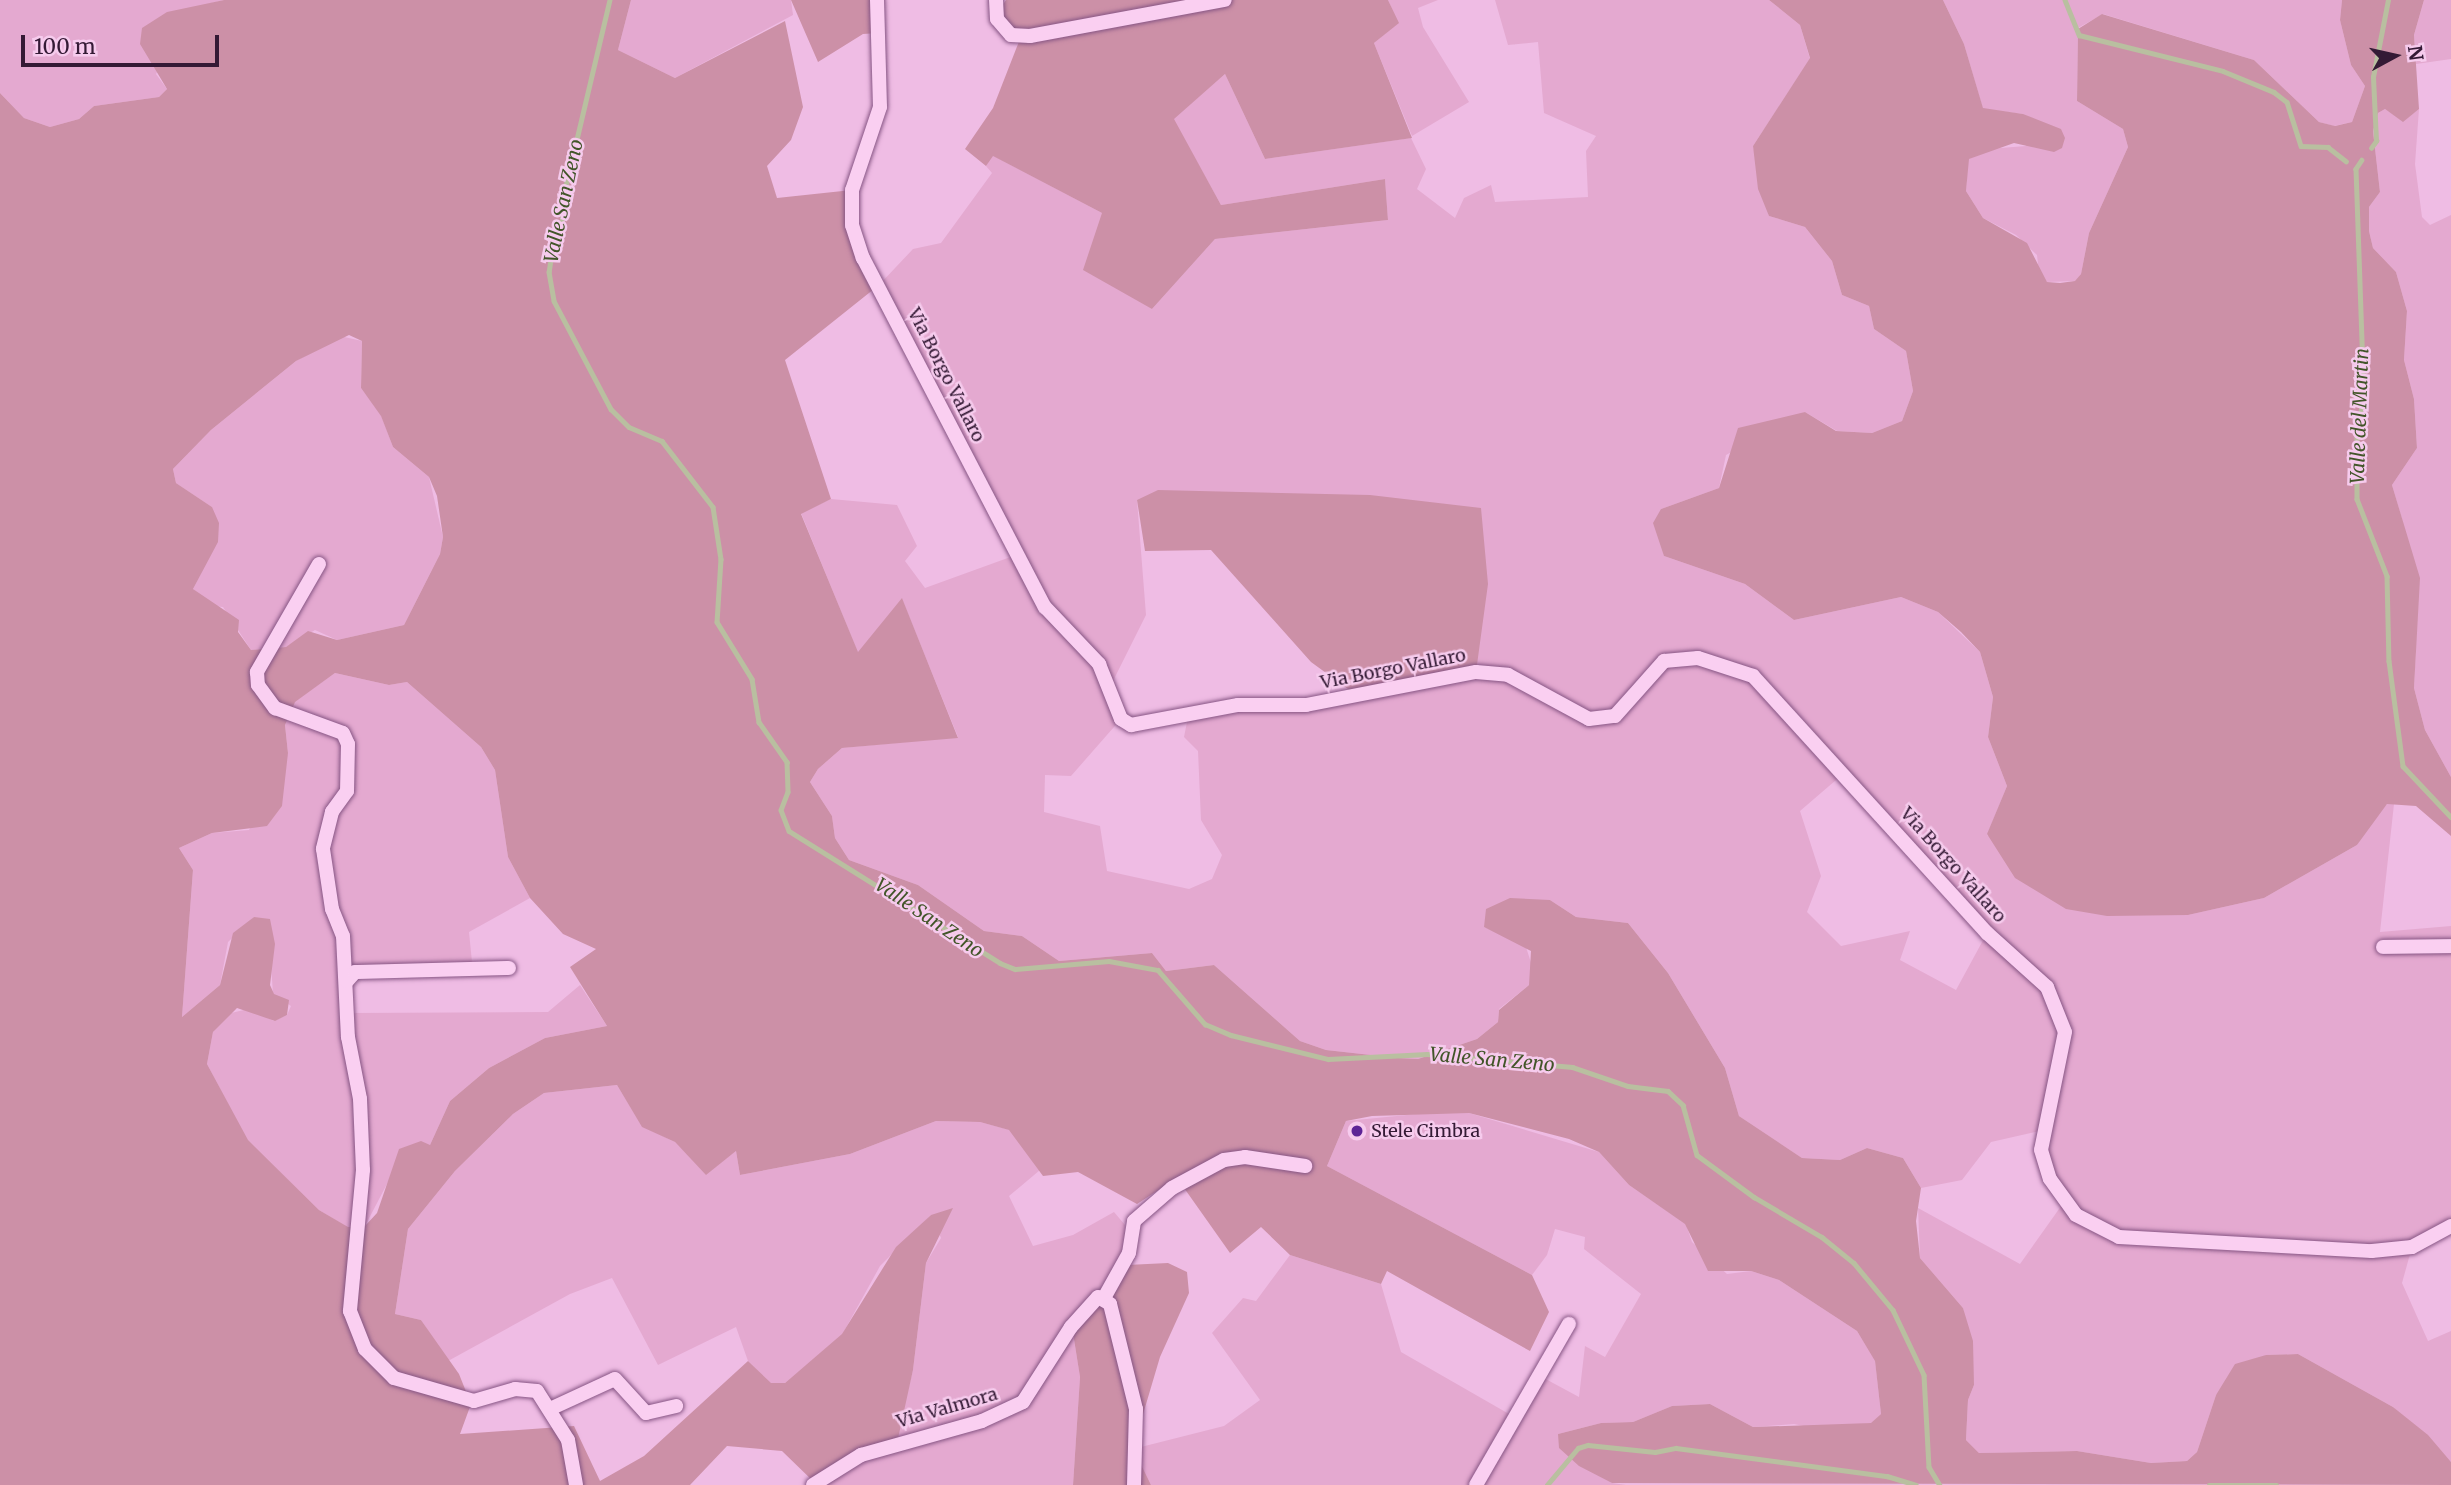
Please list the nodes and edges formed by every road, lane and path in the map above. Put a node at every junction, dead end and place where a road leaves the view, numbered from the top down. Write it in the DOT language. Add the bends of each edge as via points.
graph roads {
  1 [pos="877,0"];
  2 [pos="996,0"];
  3 [pos="1225,0"];
  4 [pos="319,564"];
  5 [pos="2451,946"];
  6 [pos="2383,947"];
  7 [pos="509,968"];
  8 [pos="346,981"];
  9 [pos="1305,1166"];
  10 [pos="2451,1226"];
  11 [pos="1104,1298"];
  12 [pos="1569,1324"];
  13 [pos="676,1406"];
  14 [pos="552,1408"];
  15 [pos="576,1485"];
  16 [pos="813,1485"];
  17 [pos="1134,1485"];
  18 [pos="1476,1485"];
  1 -- 10 [label="street, Via Borgo Vallaro" via="880,107 852,190 852,225 863,258 1045,607 1099,664 1121,719 1131,725 1238,705 1306,705 1476,672 1508,675 1589,719 1615,716 1664,661 1698,658 1754,676 1987,933 2047,987 2064,1032 2040,1150 2050,1179 2076,1215 2119,1237 2372,1251 2412,1247"];
  2 -- 3 [label="street" via="997,19 1011,35 1030,36"];
  4 -- 8 [label="street" via="257,672 258,685 275,708 331,727 343,733 348,744 347,790 332,812 323,849"];
  5 -- 6 [label="street"];
  7 -- 8 [label="street" via="355,972"];
  8 -- 14 [label="street" via="363,1170 350,1311 365,1349 394,1378 431,1393 474,1401 515,1389 537,1391"];
  9 -- 11 [label="street" via="1245,1157 1224,1160 1172,1188 1133,1221 1129,1253"];
  11 -- 16 [label="street, Via Valmora" via="1091,1300 1023,1402 982,1421 861,1455"];
  11 -- 17 [label="street" via="1110,1304 1136,1409"];
  12 -- 18 [label="street"];
  13 -- 14 [label="street" via="646,1413 615,1379"];
  14 -- 15 [label="street" via="568,1440"];
}
